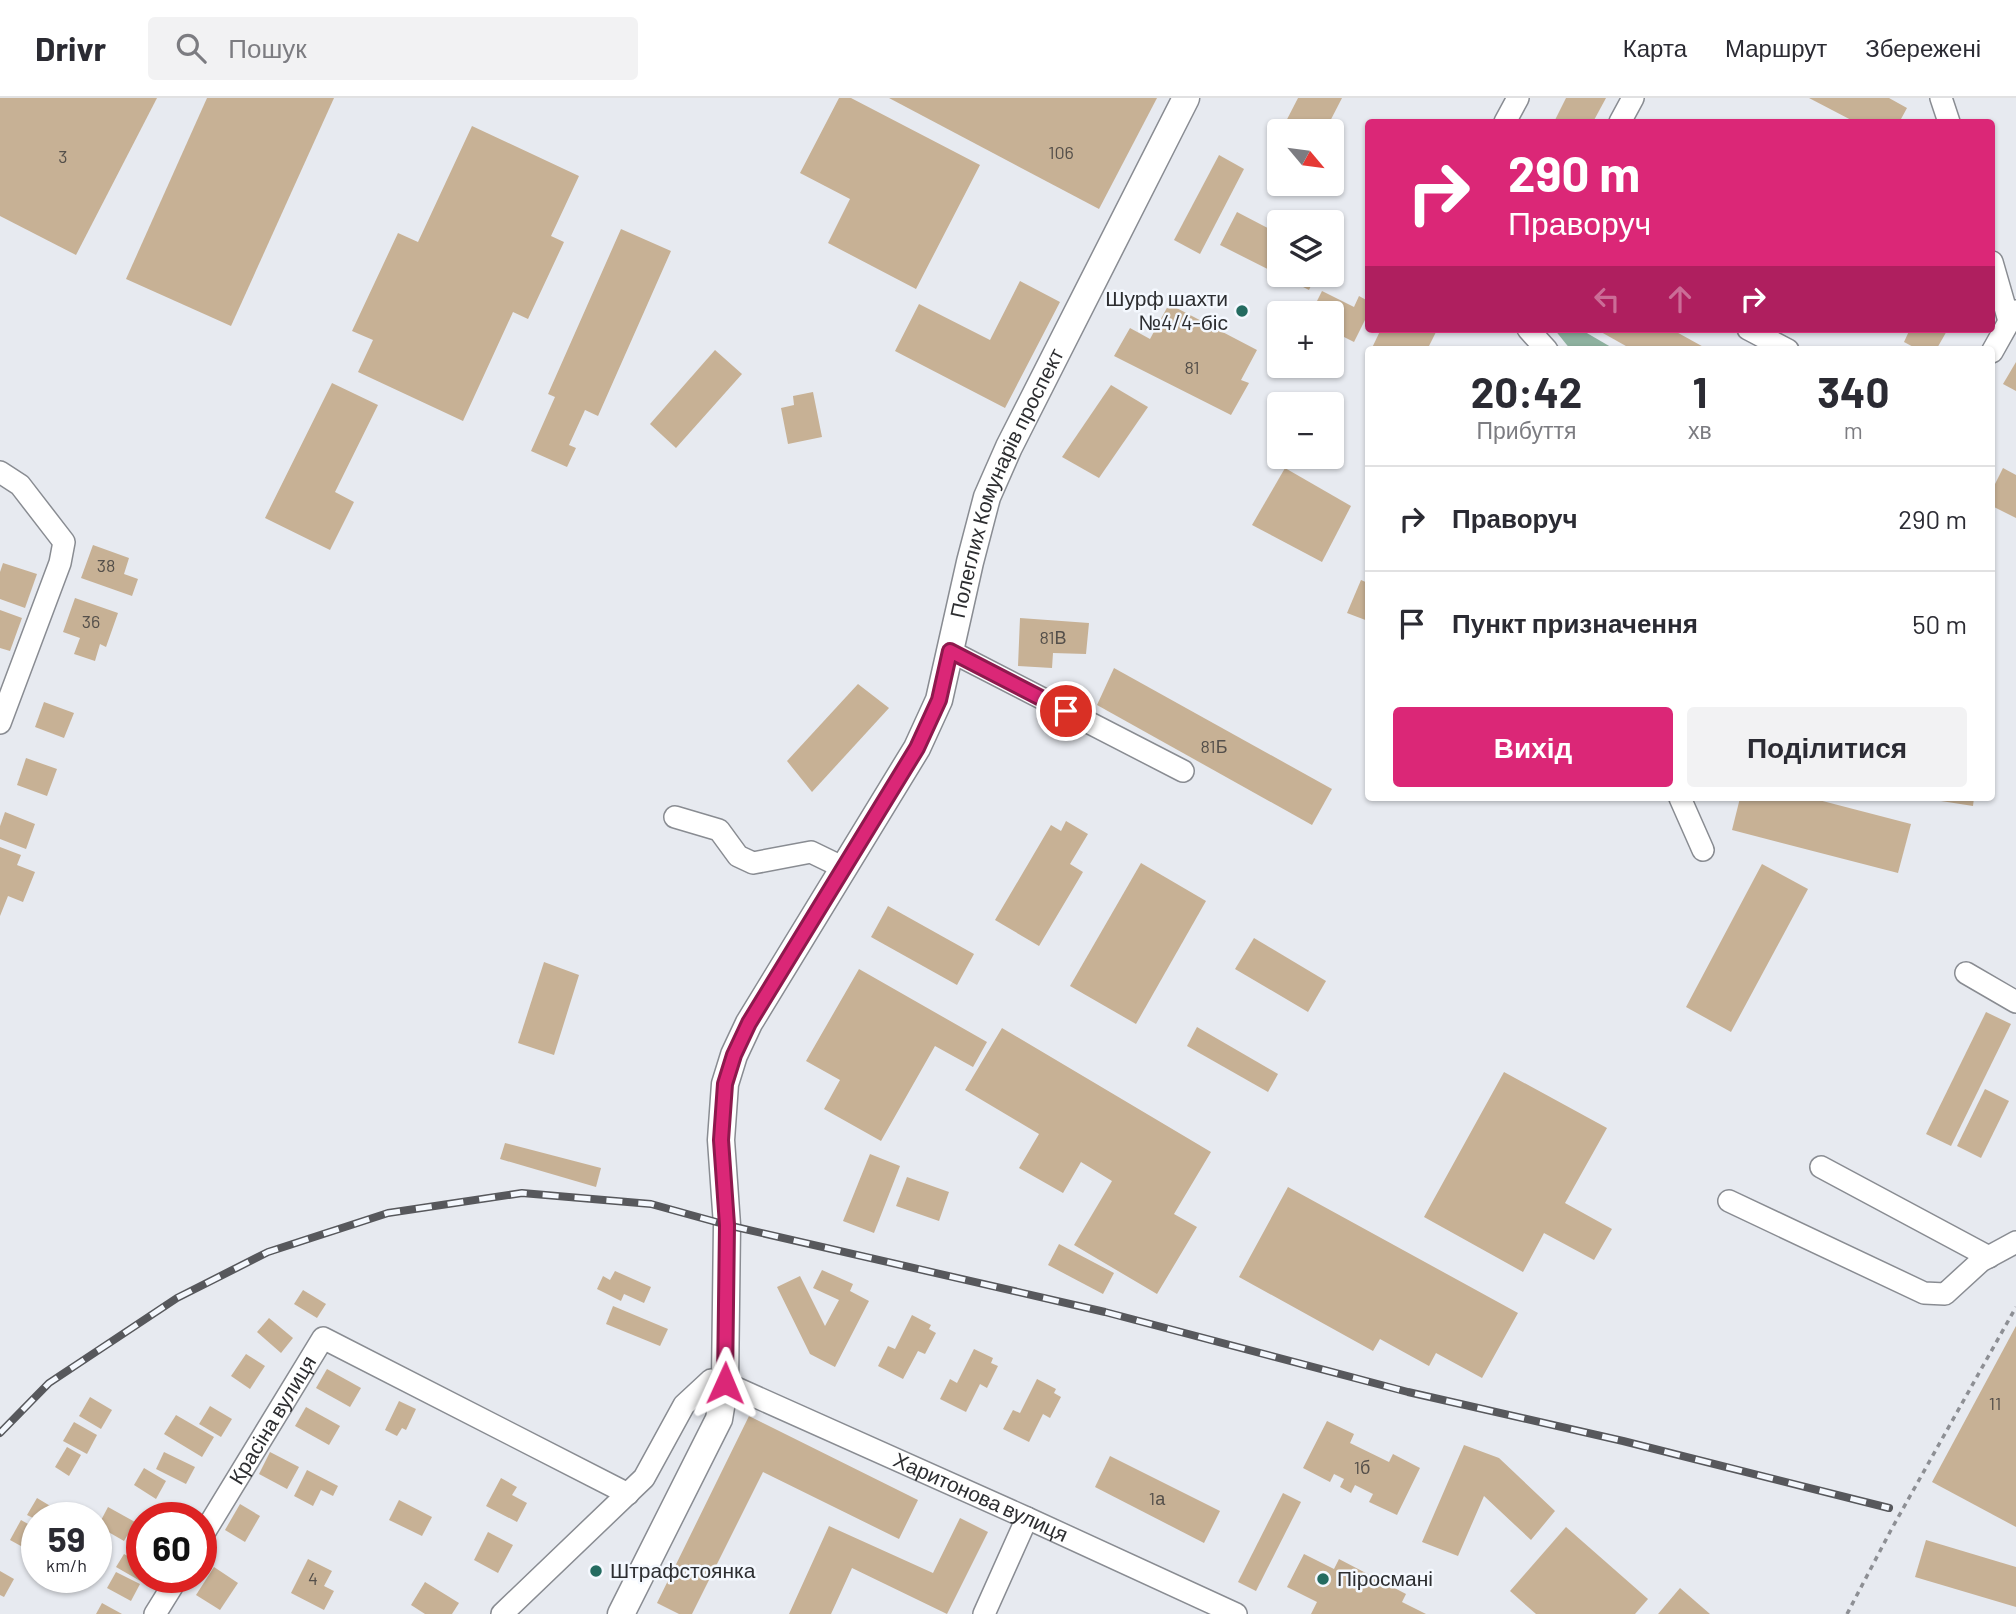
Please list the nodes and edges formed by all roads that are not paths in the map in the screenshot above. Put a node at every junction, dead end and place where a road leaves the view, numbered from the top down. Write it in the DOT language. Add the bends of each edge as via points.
graph roads {
  1 [pos="1186,98"];
  2 [pos="1518,98"];
  3 [pos="1633,98"];
  4 [pos="1941,98"];
  5 [pos="1507,119"];
  6 [pos="1622,119"];
  7 [pos="1948,119"];
  8 [pos="1995,270"];
  9 [pos="2013,315"];
  10 [pos="1532,333"];
  11 [pos="1756,333"];
  12 [pos="1543,346"];
  13 [pos="1780,346"];
  14 [pos="1995,347"];
  15 [pos="0,471"];
  16 [pos="950,651"];
  17 [pos="0,723"];
  18 [pos="1183,771"];
  19 [pos="1681,801"];
  20 [pos="675,817"];
  21 [pos="1703,850"];
  22 [pos="844,868"];
  23 [pos="1966,973"];
  24 [pos="2016,1002"];
  25 [pos="1821,1167"];
  26 [pos="1728,1200"];
  27 [pos="2016,1242"];
  28 [pos="1989,1257"];
  29 [pos="725,1383"];
  30 [pos="628,1494"];
  31 [pos="217,1512"];
  32 [pos="1027,1518"];
  33 [pos="168,1593"];
  34 [pos="155,1614"];
  35 [pos="502,1614"];
  36 [pos="621,1614"];
  37 [pos="984,1614"];
  38 [pos="1236,1614"];
  1 -- 16 [label="main road, Полеглих Комунарів проспект" via="987,497"];
  2 -- 5 [label="street"];
  3 -- 6 [label="street"];
  4 -- 7 [label="street"];
  8 -- 9 [label="street"];
  9 -- 14 [label="street"];
  10 -- 12 [label="street"];
  11 -- 13 [label="street"];
  15 -- 17 [label="street" via="20,485 64,542 60,564"];
  16 -- 18 [label="street"];
  16 -- 22 [label="main road, Полеглих Комунарів проспект" via="939,700 917,748"];
  19 -- 21 [label="street"];
  20 -- 22 [label="street" via="719,830 738,856 753,863 811,852"];
  22 -- 29 [label="main road, Полеглих Комунарів проспект" via="749,1023 725,1084 721,1140 727,1225"];
  23 -- 24 [label="street"];
  25 -- 28 [label="street"];
  26 -- 28 [label="street" via="1924,1293 1945,1294"];
  27 -- 28 [label="street"];
  29 -- 30 [label="street" via="711,1380 684,1405 644,1478"];
  29 -- 32 [label="street, Харитонова вулиця"];
  29 -- 36 [label="main road, Полеглих Комунарів проспект" via="719,1419"];
  30 -- 31 [label="street, Красіна вулиця" via="323,1339"];
  30 -- 35 [label="street"];
  32 -- 37 [label="street"];
  32 -- 38 [label="street, Харитонова вулиця"];
  33 -- 34 [label="street"];
}
